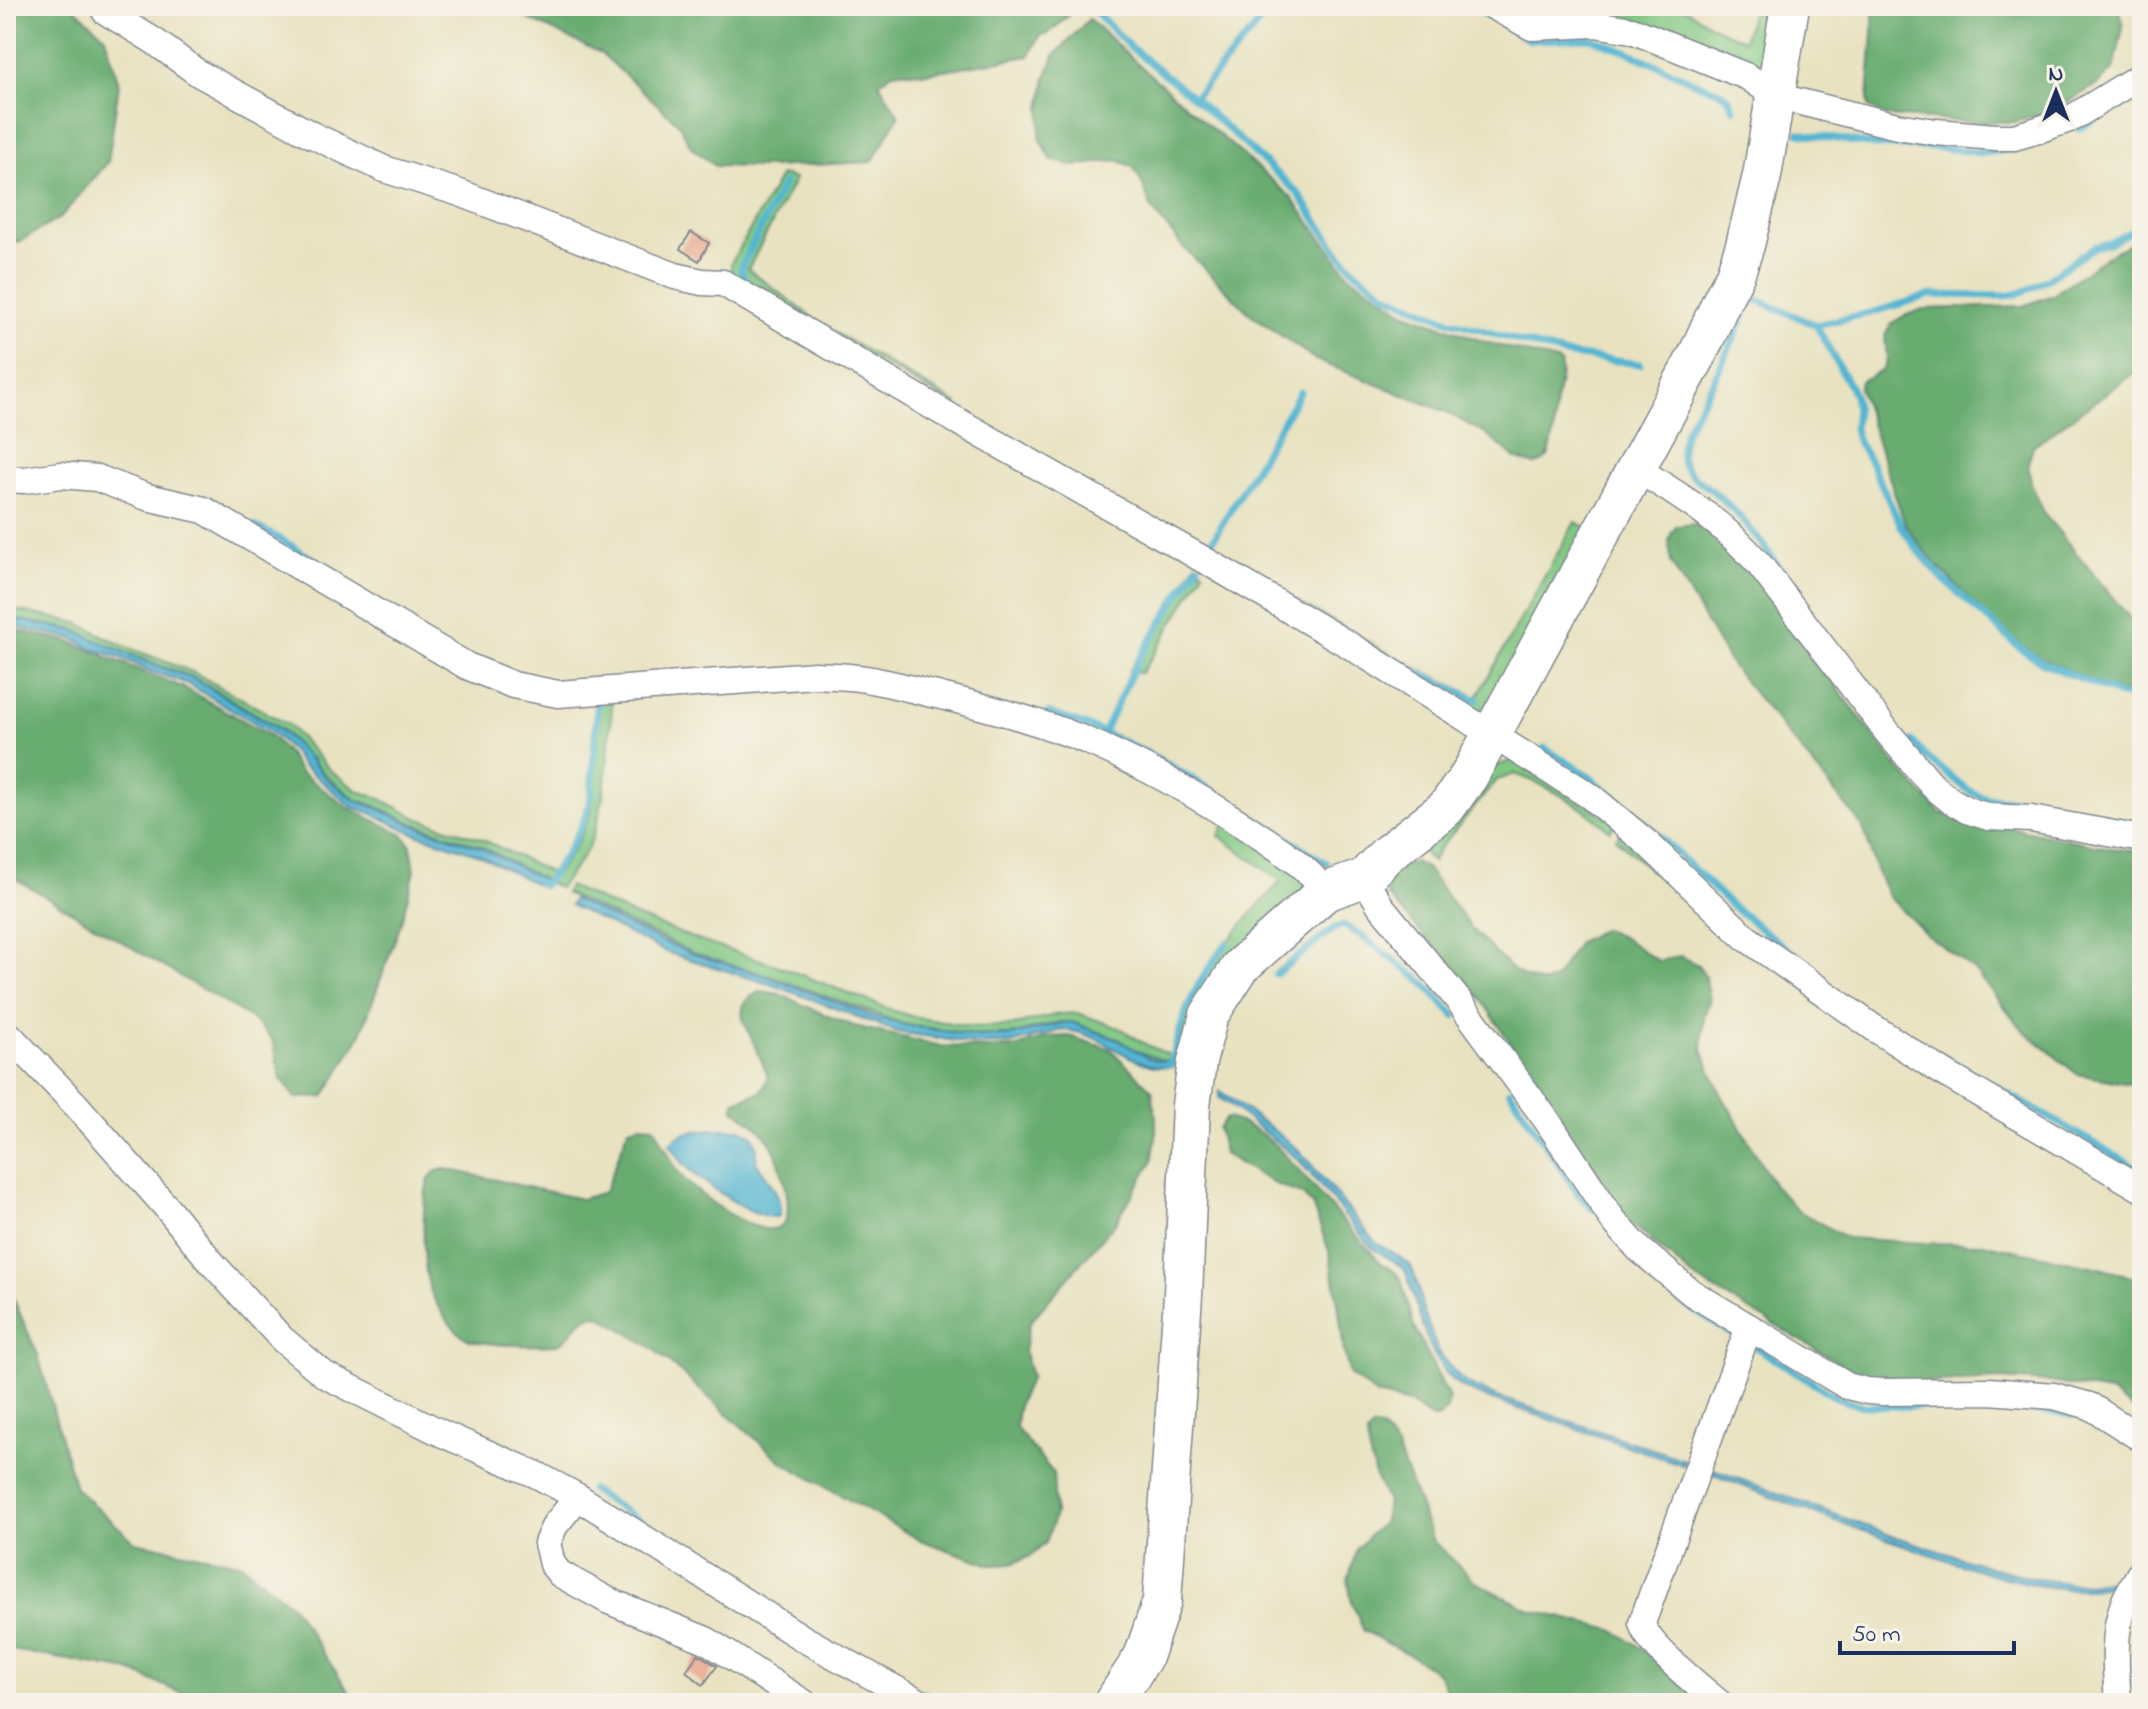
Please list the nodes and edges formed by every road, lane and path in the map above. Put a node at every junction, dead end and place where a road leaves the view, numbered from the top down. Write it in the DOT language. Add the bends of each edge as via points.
graph roads {
  1 [pos="1493,6"];
  2 [pos="1790,6"];
  3 [pos="105,11"];
  4 [pos="2142,75"];
  5 [pos="1776,96"];
  6 [pos="1636,468"];
  7 [pos="6,479"];
  8 [pos="1492,735"];
  9 [pos="2142,839"];
  10 [pos="1364,878"];
  11 [pos="1325,892"];
  12 [pos="6,1032"];
  13 [pos="2142,1189"];
  14 [pos="1749,1327"];
  15 [pos="2142,1439"];
  16 [pos="578,1497"];
  17 [pos="2142,1570"];
  18 [pos="794,1700"];
  19 [pos="921,1703"];
  20 [pos="1113,1703"];
  21 [pos="1719,1703"];
  22 [pos="2118,1703"];
  1 -- 5 [label="street" via="1532,27 1595,24 1632,30 1748,77"];
  2 -- 5 [label="street"];
  3 -- 8 [label="street" via="198,73 384,169 675,276 723,283 1294,613"];
  4 -- 5 [label="street" via="2072,118 2014,137 1897,126"];
  5 -- 6 [label="street" via="1762,176 1735,275"];
  6 -- 8 [label="street"];
  6 -- 9 [label="street" via="1736,539 1888,733 1950,800 1989,817"];
  7 -- 11 [label="street" via="97,478 204,510 467,666 513,685 558,694 845,677 1048,726 1149,769 1201,798 1316,878"];
  8 -- 10 [label="street" via="1446,808"];
  8 -- 13 [label="street" via="1590,796 1745,937 1861,1019"];
  10 -- 11 [label="street"];
  10 -- 14 [label="street" via="1548,1122 1613,1220 1692,1293"];
  11 -- 20 [label="street" via="1241,966 1209,1015 1191,1105 1162,1601 1143,1657"];
  12 -- 16 [label="street" via="307,1361 365,1396"];
  14 -- 15 [label="street" via="1857,1389 2054,1396 2090,1406"];
  14 -- 21 [label="street" via="1642,1623 1657,1646"];
  16 -- 18 [label="street" via="547,1543 560,1574 609,1601 706,1640"];
  16 -- 19 [label="street" via="804,1639"];
  17 -- 22 [label="street" via="2120,1613"];
}
